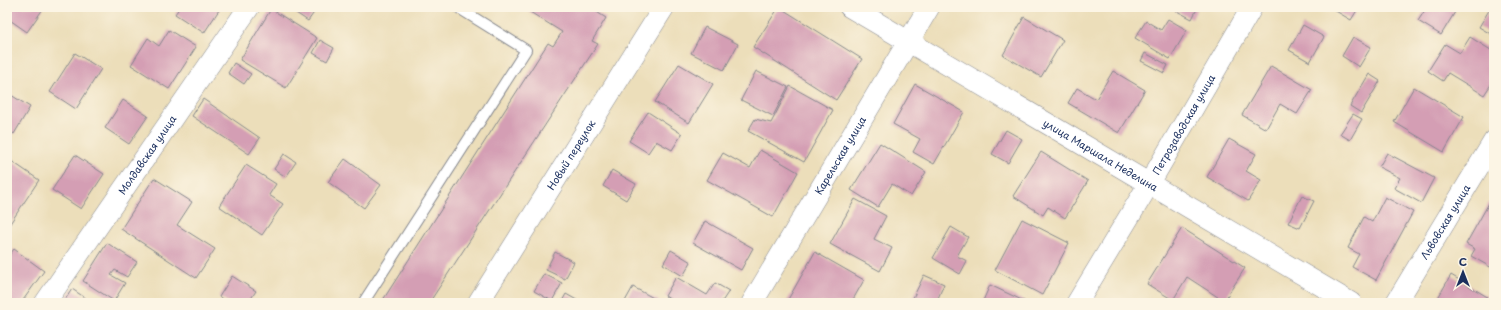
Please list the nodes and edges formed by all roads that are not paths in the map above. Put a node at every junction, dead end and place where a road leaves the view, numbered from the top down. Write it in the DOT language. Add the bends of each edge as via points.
graph roads {
  1 [pos="250,7"];
  2 [pos="457,7"];
  3 [pos="664,7"];
  4 [pos="850,7"];
  5 [pos="929,7"];
  6 [pos="1252,7"];
  7 [pos="909,41"];
  8 [pos="1494,141"];
  9 [pos="1149,184"];
  10 [pos="45,303"];
  11 [pos="363,303"];
  12 [pos="478,303"];
  13 [pos="752,303"];
  14 [pos="1077,303"];
  15 [pos="1351,303"];
  16 [pos="1396,303"];
  1 -- 10 [label="street, Молдавская улица"];
  2 -- 11 [label="lane" via="526,50"];
  3 -- 12 [label="street, Новый переулок"];
  4 -- 7 [label="street, улица Маршала Неделина"];
  5 -- 7 [label="street, Карельская улица"];
  6 -- 9 [label="street, Петрозаводская улица"];
  7 -- 9 [label="street, улица Маршала Неделина"];
  7 -- 13 [label="street, Карельская улица"];
  8 -- 16 [label="street, Львовская улица"];
  9 -- 14 [label="street, Петрозаводская улица"];
  9 -- 15 [label="street, улица Маршала Неделина"];
}
